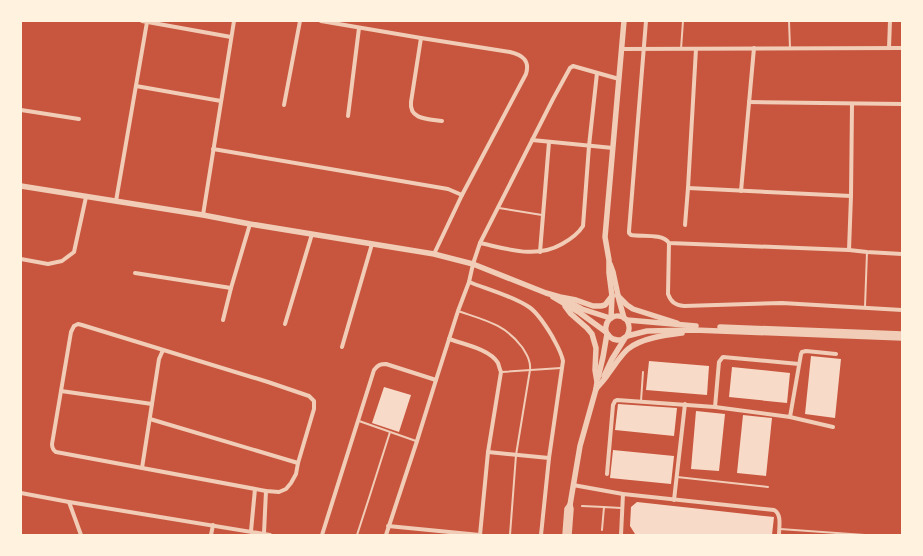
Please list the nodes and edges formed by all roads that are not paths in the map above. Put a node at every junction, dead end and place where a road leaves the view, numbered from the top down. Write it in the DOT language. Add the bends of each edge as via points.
graph roads {
  1 [pos="142,21"];
  2 [pos="234,21"];
  3 [pos="300,21"];
  4 [pos="321,21"];
  5 [pos="624,21"];
  6 [pos="646,21"];
  7 [pos="683,21"];
  8 [pos="789,21"];
  9 [pos="890,21"];
  10 [pos="147,22"];
  11 [pos="359,28"];
  12 [pos="231,37"];
  13 [pos="421,38"];
  14 [pos="754,48"];
  15 [pos="790,48"];
  16 [pos="889,48"];
  17 [pos="902,48"];
  18 [pos="622,49"];
  19 [pos="645,49"];
  20 [pos="681,49"];
  21 [pos="696,49"];
  22 [pos="596,73"];
  23 [pos="619,79"];
  24 [pos="136,86"];
  25 [pos="221,101"];
  26 [pos="749,102"];
  27 [pos="852,104"];
  28 [pos="902,104"];
  29 [pos="284,105"];
  30 [pos="21,110"];
  31 [pos="348,116"];
  32 [pos="79,119"];
  33 [pos="442,121"];
  34 [pos="532,140"];
  35 [pos="549,142"];
  36 [pos="589,146"];
  37 [pos="613,148"];
  38 [pos="213,149"];
  39 [pos="21,186"];
  40 [pos="688,188"];
  41 [pos="741,191"];
  42 [pos="462,195"];
  43 [pos="851,196"];
  44 [pos="86,197"];
  45 [pos="116,201"];
  46 [pos="498,208"];
  47 [pos="203,215"];
  48 [pos="543,216"];
  49 [pos="250,224"];
  50 [pos="684,225"];
  51 [pos="312,234"];
  52 [pos="669,243"];
  53 [pos="372,244"];
  54 [pos="480,244"];
  55 [pos="849,250"];
  56 [pos="540,252"];
  57 [pos="867,252"];
  58 [pos="434,254"];
  59 [pos="902,254"];
  60 [pos="21,259"];
  61 [pos="473,264"];
  62 [pos="135,273"];
  63 [pos="469,282"];
  64 [pos="231,288"];
  65 [pos="615,296"];
  66 [pos="561,300"];
  67 [pos="865,307"];
  68 [pos="902,310"];
  69 [pos="458,311"];
  70 [pos="611,318"];
  71 [pos="626,319"];
  72 [pos="223,320"];
  73 [pos="286,324"];
  74 [pos="683,326"];
  75 [pos="694,330"];
  76 [pos="606,333"];
  77 [pos="902,334"];
  78 [pos="626,337"];
  79 [pos="902,338"];
  80 [pos="449,339"];
  81 [pos="342,347"];
  82 [pos="163,350"];
  83 [pos="836,354"];
  84 [pos="799,364"];
  85 [pos="562,368"];
  86 [pos="530,370"];
  87 [pos="500,372"];
  88 [pos="644,372"];
  89 [pos="436,380"];
  90 [pos="599,383"];
  91 [pos="61,391"];
  92 [pos="641,401"];
  93 [pos="152,404"];
  94 [pos="685,404"];
  95 [pos="714,407"];
  96 [pos="790,417"];
  97 [pos="150,419"];
  98 [pos="359,421"];
  99 [pos="833,427"];
  100 [pos="390,432"];
  101 [pos="417,441"];
  102 [pos="488,452"];
  103 [pos="516,454"];
  104 [pos="549,458"];
  105 [pos="298,463"];
  106 [pos="142,468"];
  107 [pos="607,474"];
  108 [pos="677,477"];
  109 [pos="573,485"];
  110 [pos="768,487"];
  111 [pos="255,489"];
  112 [pos="266,491"];
  113 [pos="21,493"];
  114 [pos="623,494"];
  115 [pos="674,500"];
  116 [pos="69,502"];
  117 [pos="570,505"];
  118 [pos="582,506"];
  119 [pos="604,507"];
  120 [pos="622,508"];
  121 [pos="213,525"];
  122 [pos="388,526"];
  123 [pos="779,529"];
  124 [pos="602,530"];
  125 [pos="251,531"];
  126 [pos="264,533"];
  127 [pos="81,535"];
  128 [pos="211,535"];
  129 [pos="270,535"];
  130 [pos="322,535"];
  131 [pos="357,535"];
  132 [pos="386,535"];
  133 [pos="480,535"];
  134 [pos="510,535"];
  135 [pos="541,535"];
  136 [pos="564,535"];
  137 [pos="569,535"];
  138 [pos="621,535"];
  139 [pos="779,535"];
  140 [pos="865,535"];
  1 -- 10 [label="street"];
  2 -- 12 [label="street"];
  3 -- 29 [label="street"];
  4 -- 11 [label="street"];
  5 -- 18 [label="street"];
  6 -- 19 [label="street"];
  7 -- 20 [label="lane"];
  8 -- 15 [label="lane"];
  9 -- 16 [label="street"];
  10 -- 12 [label="street"];
  10 -- 24 [label="street"];
  11 -- 13 [label="street"];
  11 -- 31 [label="street"];
  12 -- 25 [label="street"];
  13 -- 33 [label="street" via="412,110 419,117"];
  13 -- 42 [label="street" via="510,52 521,55 526,63 524,79"];
  14 -- 15 [label="street"];
  14 -- 21 [label="street"];
  14 -- 26 [label="street"];
  15 -- 16 [label="street"];
  16 -- 17 [label="street"];
  18 -- 19 [label="street"];
  18 -- 23 [label="street"];
  19 -- 20 [label="street"];
  19 -- 52 [label="street" via="629,233 633,236 661,238"];
  20 -- 21 [label="street"];
  21 -- 40 [label="street"];
  22 -- 23 [label="street"];
  22 -- 34 [label="street" via="571,67"];
  22 -- 36 [label="street"];
  23 -- 37 [label="street"];
  24 -- 25 [label="street"];
  24 -- 45 [label="street"];
  25 -- 38 [label="street"];
  26 -- 27 [label="street"];
  26 -- 41 [label="street"];
  27 -- 28 [label="street"];
  27 -- 43 [label="street"];
  30 -- 32 [label="street"];
  34 -- 35 [label="street"];
  34 -- 46 [label="street"];
  35 -- 36 [label="street"];
  35 -- 48 [label="street"];
  36 -- 37 [label="street"];
  36 -- 56 [label="street" via="583,226 572,239 555,249"];
  37 -- 65 [label="street" via="605,237 613,272"];
  38 -- 42 [label="street" via="448,189"];
  38 -- 47 [label="street"];
  39 -- 44 [label="street"];
  40 -- 41 [label="street"];
  40 -- 50 [label="street"];
  41 -- 43 [label="street"];
  42 -- 58 [label="street"];
  43 -- 55 [label="street"];
  44 -- 45 [label="street"];
  44 -- 60 [label="street" via="74,252 62,261 48,264"];
  45 -- 47 [label="street"];
  46 -- 48 [label="lane"];
  46 -- 54 [label="street"];
  47 -- 49 [label="street"];
  48 -- 56 [label="street"];
  49 -- 51 [label="street"];
  49 -- 64 [label="street"];
  51 -- 53 [label="street"];
  51 -- 73 [label="street"];
  52 -- 55 [label="street"];
  52 -- 67 [label="street" via="668,294 678,305 782,303"];
  53 -- 58 [label="street"];
  53 -- 81 [label="street"];
  54 -- 56 [label="street" via="528,253"];
  54 -- 61 [label="street"];
  55 -- 57 [label="street"];
  57 -- 59 [label="street"];
  57 -- 67 [label="lane"];
  58 -- 61 [label="street"];
  61 -- 63 [label="street"];
  61 -- 66 [label="street"];
  62 -- 64 [label="street"];
  63 -- 69 [label="street"];
  63 -- 85 [label="street" via="529,307 547,328 556,344 562,356"];
  64 -- 72 [label="street"];
  65 -- 66 [label="street" via="605,305 598,306 576,300"];
  65 -- 70 [label="street"];
  65 -- 71 [label="street"];
  65 -- 74 [label="street" via="633,309"];
  66 -- 70 [label="street"];
  66 -- 76 [label="street"];
  66 -- 90 [label="street" via="571,314 592,334 596,348 595,370"];
  67 -- 68 [label="street"];
  69 -- 80 [label="street"];
  69 -- 86 [label="lane" via="502,327 514,337 529,358"];
  70 -- 71 [label="street" via="620,316"];
  70 -- 76 [label="street" via="606,324"];
  71 -- 74 [label="street"];
  71 -- 78 [label="street" via="630,328"];
  74 -- 77 [label="street"];
  75 -- 78 [label="street" via="647,331"];
  75 -- 79 [label="street"];
  75 -- 90 [label="street" via="648,339 634,345"];
  76 -- 78 [label="street" via="613,339 621,340"];
  76 -- 90 [label="street"];
  78 -- 90 [label="street"];
  80 -- 87 [label="street" via="487,352 498,363"];
  80 -- 89 [label="street"];
  82 -- 91 [label="street" via="78,324 71,332"];
  82 -- 93 [label="street" via="159,359"];
  82 -- 105 [label="street" via="309,396 314,401 314,409"];
  83 -- 84 [label="street" via="804,352"];
  84 -- 95 [label="street" via="723,357 719,362"];
  84 -- 96 [label="street"];
  85 -- 86 [label="lane"];
  85 -- 104 [label="street"];
  86 -- 87 [label="lane"];
  86 -- 103 [label="lane"];
  87 -- 102 [label="street"];
  88 -- 92 [label="lane"];
  89 -- 98 [label="street" via="386,364 377,366"];
  89 -- 101 [label="street"];
  90 -- 109 [label="street" via="580,446"];
  91 -- 93 [label="street"];
  91 -- 106 [label="street" via="52,444 56,452"];
  92 -- 94 [label="street"];
  92 -- 107 [label="street" via="614,402"];
  93 -- 97 [label="street"];
  94 -- 95 [label="street"];
  94 -- 108 [label="street"];
  95 -- 96 [label="street"];
  96 -- 99 [label="street"];
  97 -- 105 [label="street"];
  97 -- 106 [label="street"];
  98 -- 100 [label="lane"];
  98 -- 130 [label="street"];
  100 -- 101 [label="lane"];
  100 -- 131 [label="lane"];
  101 -- 122 [label="street"];
  102 -- 103 [label="street"];
  102 -- 133 [label="street"];
  103 -- 104 [label="street"];
  103 -- 134 [label="lane"];
  104 -- 135 [label="street"];
  105 -- 112 [label="street" via="296,474 286,489 279,492"];
  106 -- 111 [label="street"];
  108 -- 110 [label="lane"];
  108 -- 115 [label="street"];
  109 -- 114 [label="street"];
  109 -- 117 [label="street"];
  111 -- 112 [label="street"];
  111 -- 125 [label="street"];
  112 -- 126 [label="street"];
  113 -- 116 [label="street"];
  114 -- 115 [label="street"];
  114 -- 120 [label="street"];
  115 -- 123 [label="street" via="774,510 779,514"];
  116 -- 121 [label="street"];
  116 -- 127 [label="street"];
  117 -- 136 [label="street"];
  117 -- 137 [label="street"];
  118 -- 119 [label="lane"];
  119 -- 120 [label="lane"];
  119 -- 124 [label="lane"];
  120 -- 138 [label="street"];
  121 -- 125 [label="street"];
  121 -- 128 [label="street"];
  122 -- 132 [label="street"];
  122 -- 133 [label="street"];
  123 -- 139 [label="street"];
  123 -- 140 [label="lane"];
  125 -- 126 [label="street"];
  126 -- 129 [label="street"];
}
